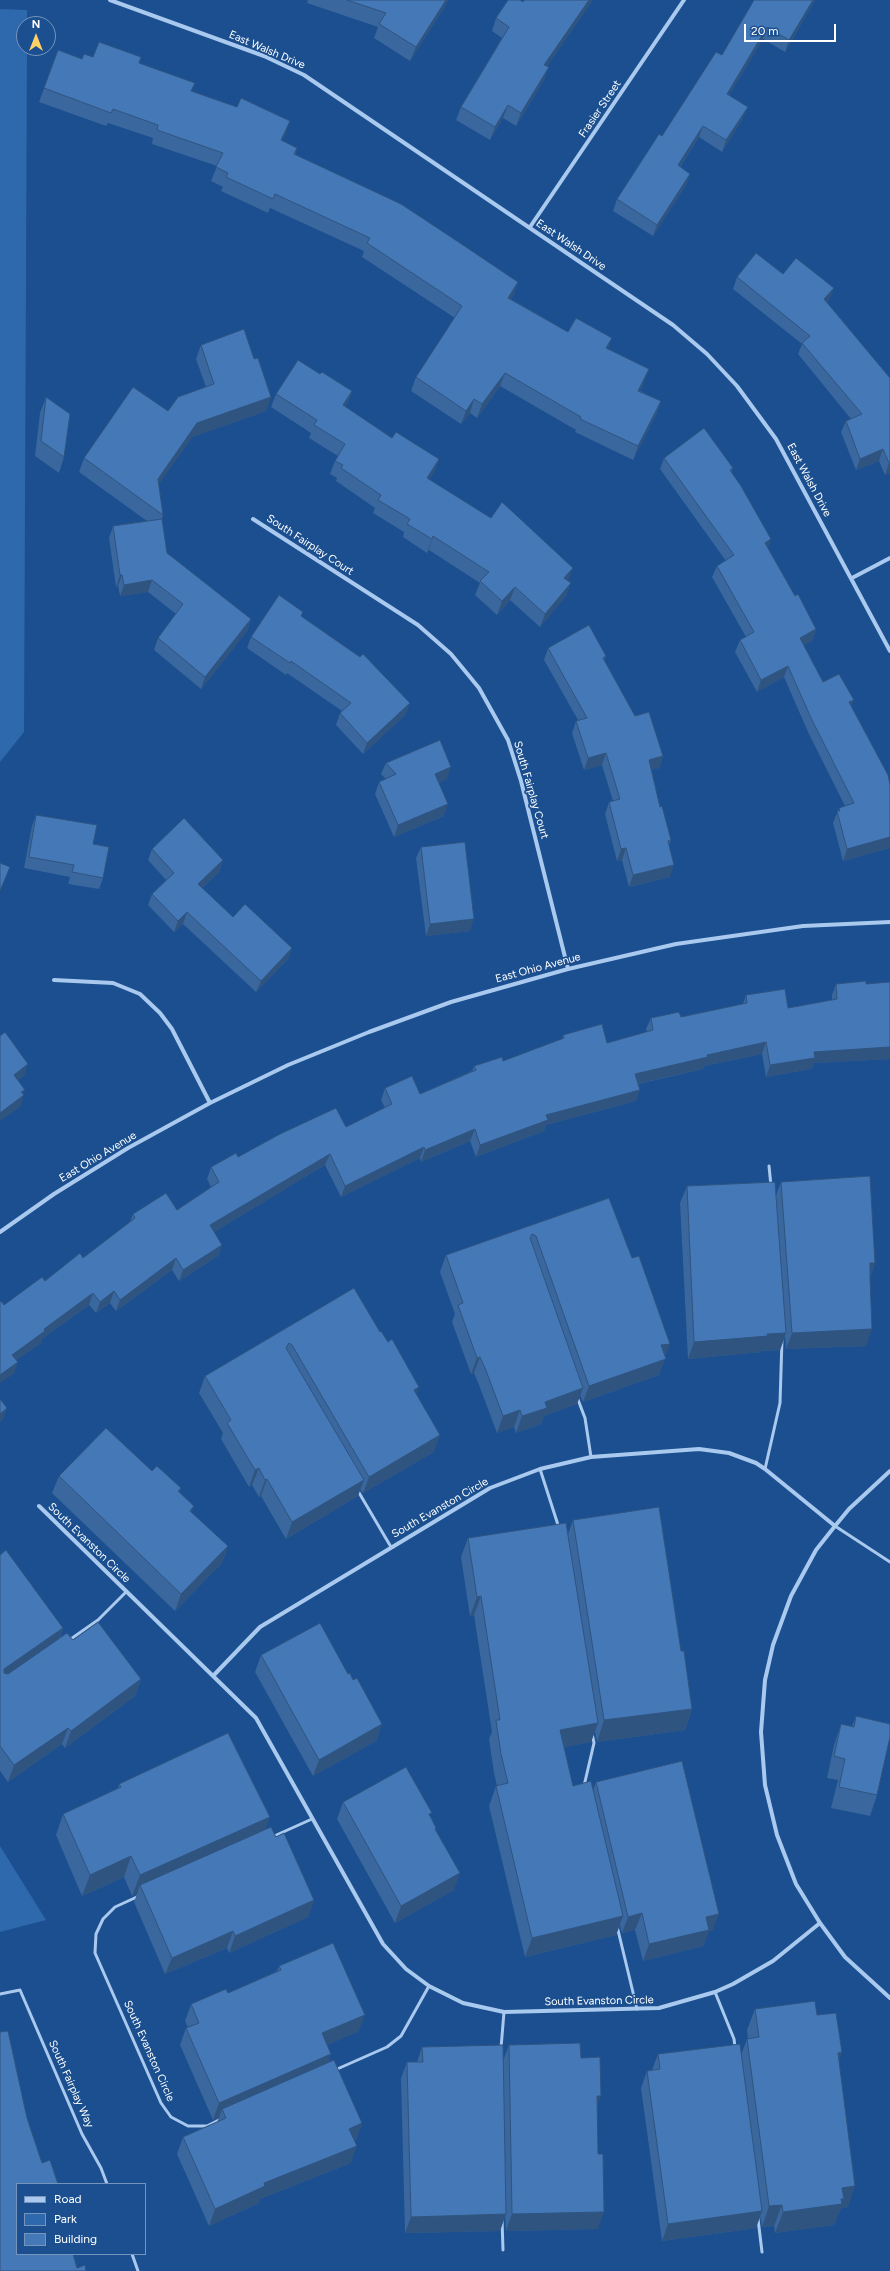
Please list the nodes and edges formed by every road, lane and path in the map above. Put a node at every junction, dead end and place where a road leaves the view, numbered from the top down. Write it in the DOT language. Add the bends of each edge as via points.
graph roads {
  1 [pos="110,0"];
  2 [pos="684,0"];
  3 [pos="530,227"];
  4 [pos="253,519"];
  5 [pos="890,558"];
  6 [pos="852,578"];
  7 [pos="890,651"];
  8 [pos="890,922"];
  9 [pos="568,969"];
  10 [pos="54,980"];
  11 [pos="210,1103"];
  12 [pos="769,1166"];
  13 [pos="771,1189"];
  14 [pos="0,1232"];
  15 [pos="782,1332"];
  16 [pos="577,1395"];
  17 [pos="591,1457"];
  18 [pos="540,1469"];
  19 [pos="765,1469"];
  20 [pos="890,1471"];
  21 [pos="355,1486"];
  22 [pos="39,1506"];
  23 [pos="835,1526"];
  24 [pos="561,1534"];
  25 [pos="391,1547"];
  26 [pos="890,1562"];
  27 [pos="126,1592"];
  28 [pos="65,1643"];
  29 [pos="213,1676"];
  30 [pos="592,1727"];
  31 [pos="586,1794"];
  32 [pos="312,1819"];
  33 [pos="268,1838"];
  34 [pos="144,1894"];
  35 [pos="820,1923"];
  36 [pos="617,1924"];
  37 [pos="429,1986"];
  38 [pos="715,1992"];
  39 [pos="0,1994"];
  40 [pos="890,1998"];
  41 [pos="637,2009"];
  42 [pos="504,2012"];
  43 [pos="500,2055"];
  44 [pos="736,2055"];
  45 [pos="330,2072"];
  46 [pos="221,2120"];
  47 [pos="107,2183"];
  48 [pos="502,2211"];
  49 [pos="757,2213"];
  50 [pos="503,2250"];
  51 [pos="762,2252"];
  52 [pos="132,2255"];
  53 [pos="138,2271"];
  1 -- 3 [label="street, East Walsh Drive" via="264,56 304,75"];
  2 -- 3 [label="street, Frasier Street"];
  3 -- 6 [label="street, East Walsh Drive" via="673,326 707,354 737,386 776,439"];
  4 -- 9 [label="street, South Fairplay Court" via="418,625 451,654 479,688 508,740 521,781"];
  5 -- 6 [label="street"];
  6 -- 7 [label="street, East Walsh Drive"];
  8 -- 9 [label="street, East Ohio Avenue" via="803,926 738,933 676,944"];
  9 -- 11 [label="street, East Ohio Avenue" via="451,1002 369,1032 288,1065"];
  10 -- 11 [label="street" via="112,983 140,994 160,1013 172,1030"];
  11 -- 14 [label="street, East Ohio Avenue" via="128,1148 54,1194"];
  12 -- 13 [label="lane"];
  15 -- 19 [label="lane" via="780,1403"];
  16 -- 17 [label="lane" via="585,1418"];
  17 -- 18 [label="street, South Evanston Circle"];
  17 -- 19 [label="street, South Evanston Circle" via="699,1448 729,1453"];
  18 -- 24 [label="lane"];
  18 -- 25 [label="street, South Evanston Circle" via="490,1488"];
  19 -- 23 [label="street, South Evanston Circle"];
  20 -- 23 [label="street" via="849,1509"];
  21 -- 25 [label="lane, South Evanston Circle"];
  22 -- 27 [label="street, South Evanston Circle"];
  23 -- 26 [label="lane"];
  23 -- 35 [label="street" via="816,1550 791,1596 765,1680 761,1732 765,1785 777,1835 796,1884"];
  25 -- 29 [label="street, South Evanston Circle" via="260,1627"];
  27 -- 28 [label="lane, South Evanston Circle" via="98,1620"];
  27 -- 29 [label="street, South Evanston Circle"];
  29 -- 32 [label="street, South Evanston Circle" via="256,1718"];
  30 -- 31 [label="lane" via="594,1743 584,1787"];
  32 -- 33 [label="lane"];
  32 -- 37 [label="street, South Evanston Circle" via="383,1944 406,1969"];
  34 -- 46 [label="lane, South Evanston Circle" via="115,1907 103,1919 96,1934 95,1953 161,2103 171,2117 188,2126 207,2126"];
  35 -- 38 [label="street, South Evanston Circle" via="773,1961"];
  35 -- 40 [label="street" via="845,1957"];
  36 -- 41 [label="lane"];
  37 -- 42 [label="street, South Evanston Circle" via="463,2003"];
  37 -- 45 [label="lane" via="401,2036 387,2047"];
  38 -- 41 [label="street, South Evanston Circle" via="659,2008"];
  38 -- 44 [label="lane" via="734,2040"];
  39 -- 47 [label="lane, South Fairplay Way" via="20,1990 82,2134"];
  41 -- 42 [label="street, South Evanston Circle"];
  42 -- 43 [label="lane"];
  48 -- 50 [label="lane"];
  49 -- 51 [label="lane"];
  52 -- 53 [label="lane"];
}
